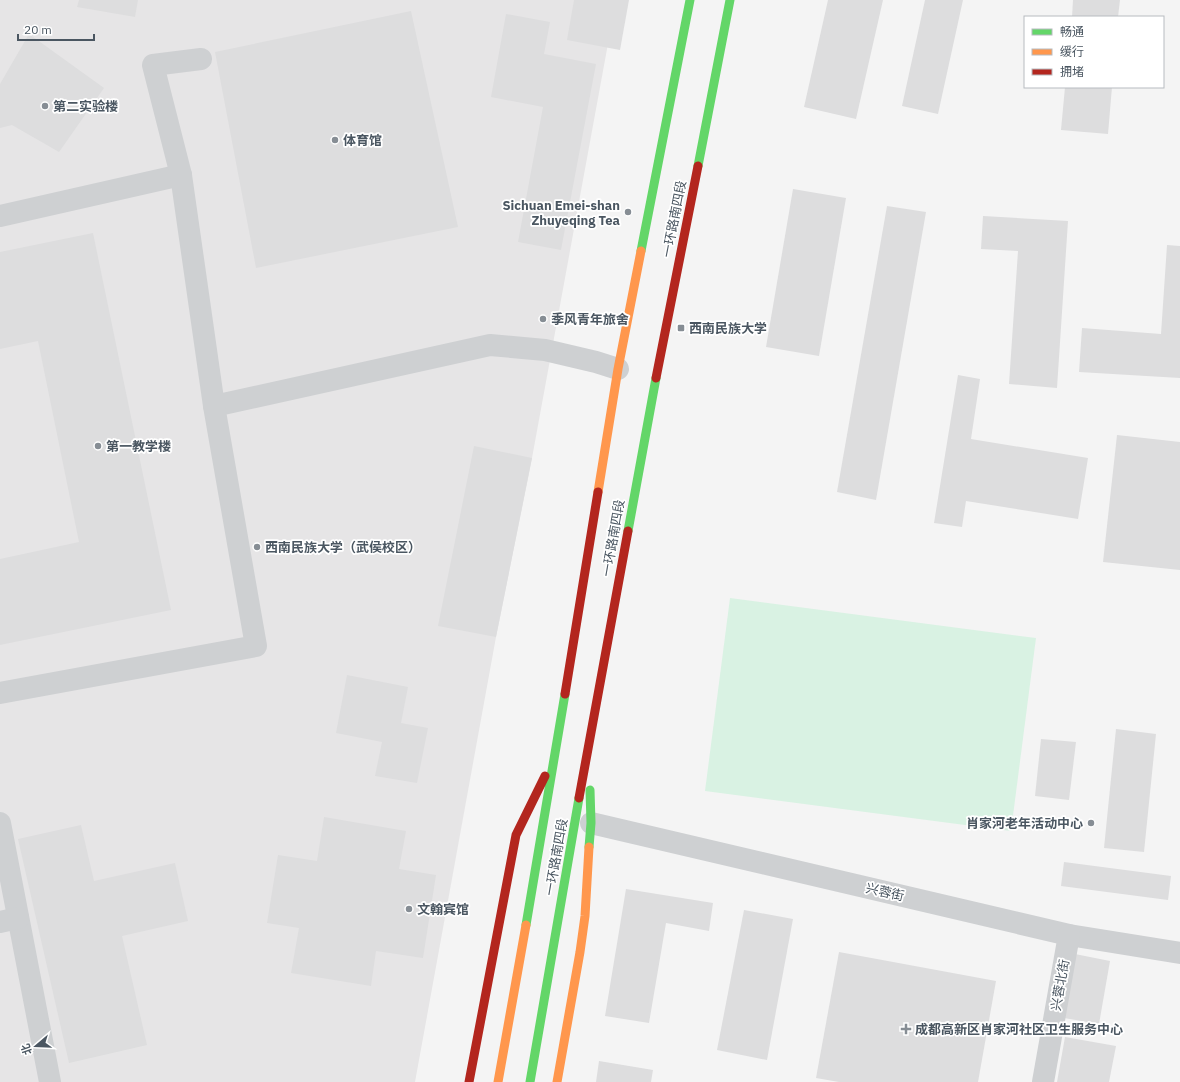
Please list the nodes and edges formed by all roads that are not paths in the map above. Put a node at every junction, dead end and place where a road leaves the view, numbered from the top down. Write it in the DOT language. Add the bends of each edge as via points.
graph roads {
  1 [pos="690,0"];
  2 [pos="730,0"];
  3 [pos="201,59"];
  4 [pos="181,176"];
  5 [pos="0,216"];
  6 [pos="618,369"];
  7 [pos="214,406"];
  8 [pos="0,693"];
  9 [pos="589,747"];
  10 [pos="556,752"];
  11 [pos="0,823"];
  12 [pos="591,823"];
  13 [pos="9,920"];
  14 [pos="1069,935"];
  15 [pos="1180,953"];
  16 [pos="50,1082"];
  17 [pos="468,1082"];
  18 [pos="498,1082"];
  19 [pos="530,1082"];
  20 [pos="557,1082"];
  21 [pos="1043,1082"];
  1 -- 6 [label="main road, 一环路南四段"];
  2 -- 9 [label="main road, 一环路南四段" via="653,394"];
  3 -- 4 [label="street" via="153,65"];
  4 -- 5 [label="street"];
  4 -- 7 [label="street"];
  6 -- 7 [label="street" via="545,350 490,345"];
  6 -- 10 [label="main road, 一环路南四段"];
  7 -- 8 [label="street" via="256,646"];
  9 -- 12 [label="main road"];
  9 -- 19 [label="main road, 一环路南四段"];
  10 -- 17 [label="main road" via="516,834"];
  10 -- 18 [label="main road, 一环路南四段"];
  11 -- 13 [label="street"];
  12 -- 14 [label="street, 兴蓉街"];
  12 -- 20 [label="main road" via="585,916"];
  13 -- 16 [label="street"];
  14 -- 15 [label="street, 兴蓉街"];
  14 -- 21 [label="street, 兴蓉北街"];
}
